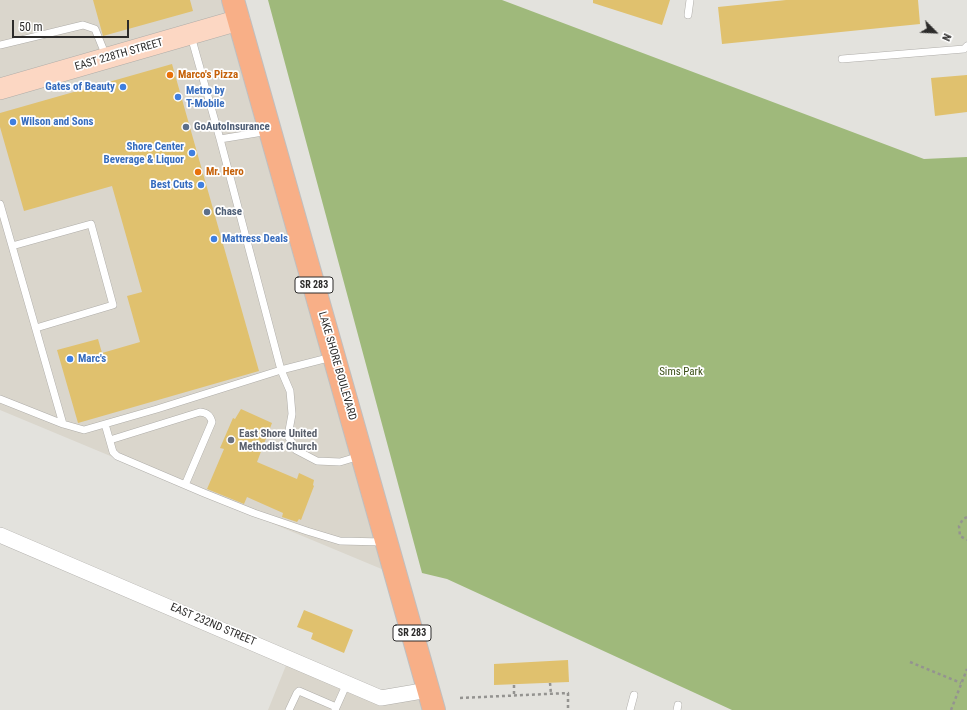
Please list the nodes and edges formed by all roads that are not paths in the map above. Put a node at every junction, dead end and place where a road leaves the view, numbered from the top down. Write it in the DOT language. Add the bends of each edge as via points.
graph roads {
  1 [pos="690,0"];
  2 [pos="236,10"];
  3 [pos="688,15"];
  4 [pos="190,34"];
  5 [pos="0,45"];
  6 [pos="967,46"];
  7 [pos="107,58"];
  8 [pos="842,59"];
  9 [pos="0,89"];
  10 [pos="270,131"];
  11 [pos="220,139"];
  12 [pos="0,204"];
  13 [pos="12,246"];
  14 [pos="36,328"];
  15 [pos="334,356"];
  16 [pos="281,370"];
  17 [pos="0,399"];
  18 [pos="63,424"];
  19 [pos="105,424"];
  20 [pos="110,440"];
  21 [pos="362,455"];
  22 [pos="185,485"];
  23 [pos="0,535"];
  24 [pos="387,542"];
  25 [pos="347,683"];
  26 [pos="634,695"];
  27 [pos="431,700"];
  28 [pos="336,708"];
  29 [pos="289,710"];
  30 [pos="630,710"];
  1 -- 3 [label="lane"];
  2 -- 4 [label="street, EAST 228TH STREET"];
  2 -- 10 [label="main road, LAKE SHORE BOULEVARD / SR 283"];
  4 -- 7 [label="street, EAST 228TH STREET"];
  4 -- 11 [label="lane"];
  5 -- 7 [label="lane" via="83,25 95,29"];
  6 -- 8 [label="lane" via="964,49"];
  7 -- 9 [label="street, EAST 228TH STREET"];
  10 -- 11 [label="lane"];
  10 -- 15 [label="main road, LAKE SHORE BOULEVARD / SR 283"];
  11 -- 16 [label="lane"];
  12 -- 13 [label="lane"];
  13 -- 14 [label="lane"];
  13 -- 14 [label="lane" via="91,224 113,305"];
  14 -- 18 [label="lane"];
  15 -- 16 [label="lane"];
  15 -- 21 [label="main road, LAKE SHORE BOULEVARD / SR 283"];
  16 -- 19 [label="lane"];
  16 -- 21 [label="lane" via="290,391 292,414 288,436 296,450 317,461 340,462"];
  17 -- 18 [label="lane"];
  18 -- 19 [label="lane" via="84,430"];
  19 -- 20 [label="lane"];
  20 -- 22 [label="lane" via="116,456"];
  20 -- 22 [label="lane" via="206,412 212,422"];
  21 -- 24 [label="main road, LAKE SHORE BOULEVARD / SR 283"];
  22 -- 24 [label="lane" via="254,513 340,541"];
  23 -- 25 [label="street, EAST 232ND STREET"];
  24 -- 27 [label="main road, LAKE SHORE BOULEVARD / SR 283"];
  25 -- 27 [label="street, EAST 232ND STREET" via="381,698"];
  25 -- 28 [label="lane"];
  26 -- 30 [label="lane"];
  28 -- 29 [label="lane" via="299,691"];
}
